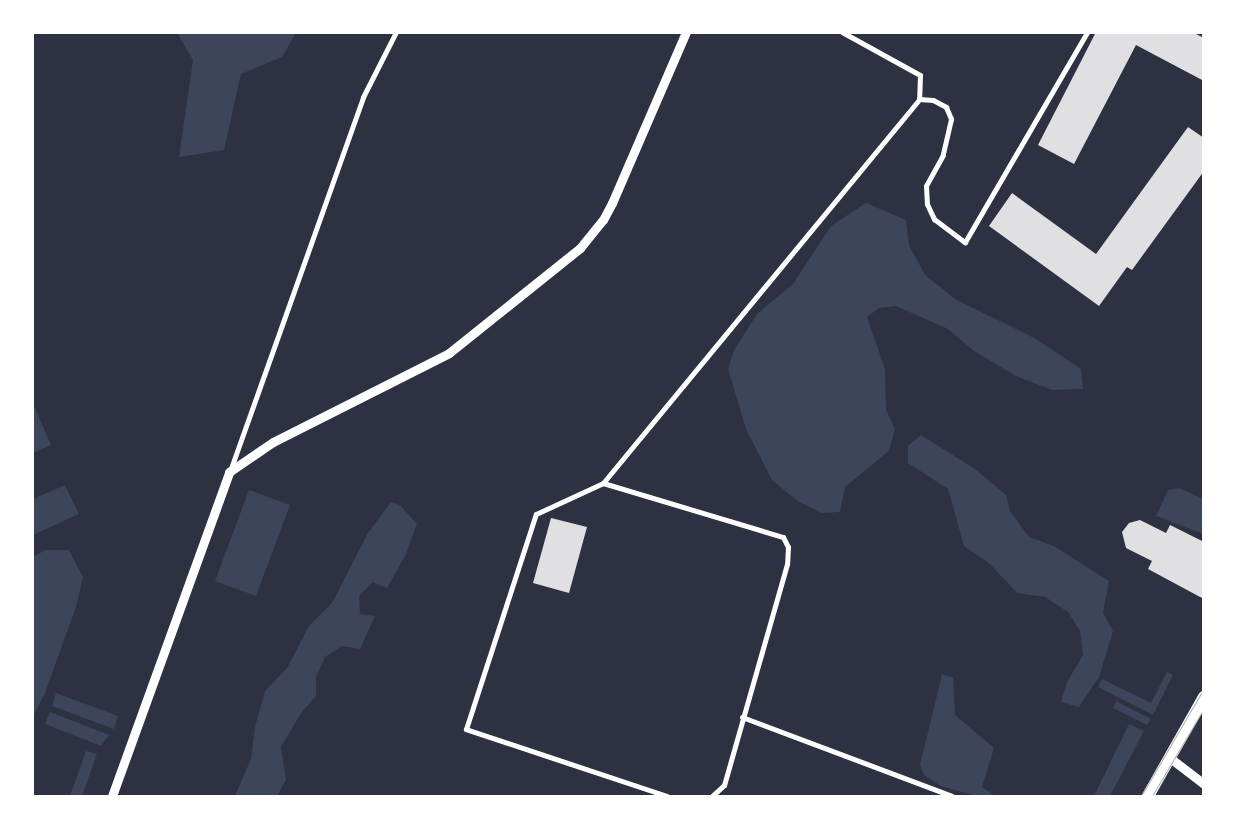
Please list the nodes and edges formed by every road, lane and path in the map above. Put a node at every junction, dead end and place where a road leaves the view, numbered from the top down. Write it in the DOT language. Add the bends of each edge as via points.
graph roads {
  1 [pos="396,32"];
  2 [pos="686,32"];
  3 [pos="842,32"];
  4 [pos="1087,32"];
  5 [pos="919,99"];
  6 [pos="229,472"];
  7 [pos="603,483"];
  8 [pos="1204,697"];
  9 [pos="742,717"];
  10 [pos="1170,758"];
  11 [pos="1204,784"];
  12 [pos="112,796"];
  13 [pos="667,796"];
  14 [pos="712,796"];
  15 [pos="952,796"];
  16 [pos="1148,796"];
  1 -- 6 [label="street" via="363,98"];
  2 -- 6 [label="street" via="612,204 580,248 449,353 273,442"];
  3 -- 5 [label="street" via="920,75"];
  4 -- 5 [label="street" via="965,242 934,219 927,204 926,186 943,155 951,119 946,107 934,100"];
  5 -- 7 [label="street"];
  6 -- 12 [label="street"];
  7 -- 9 [label="street" via="783,537 788,547 787,564"];
  7 -- 13 [label="street" via="536,514 466,728"];
  8 -- 10 [label="main road"];
  9 -- 14 [label="street" via="724,785"];
  9 -- 15 [label="street"];
  10 -- 11 [label="street"];
  10 -- 16 [label="main road"];
}
